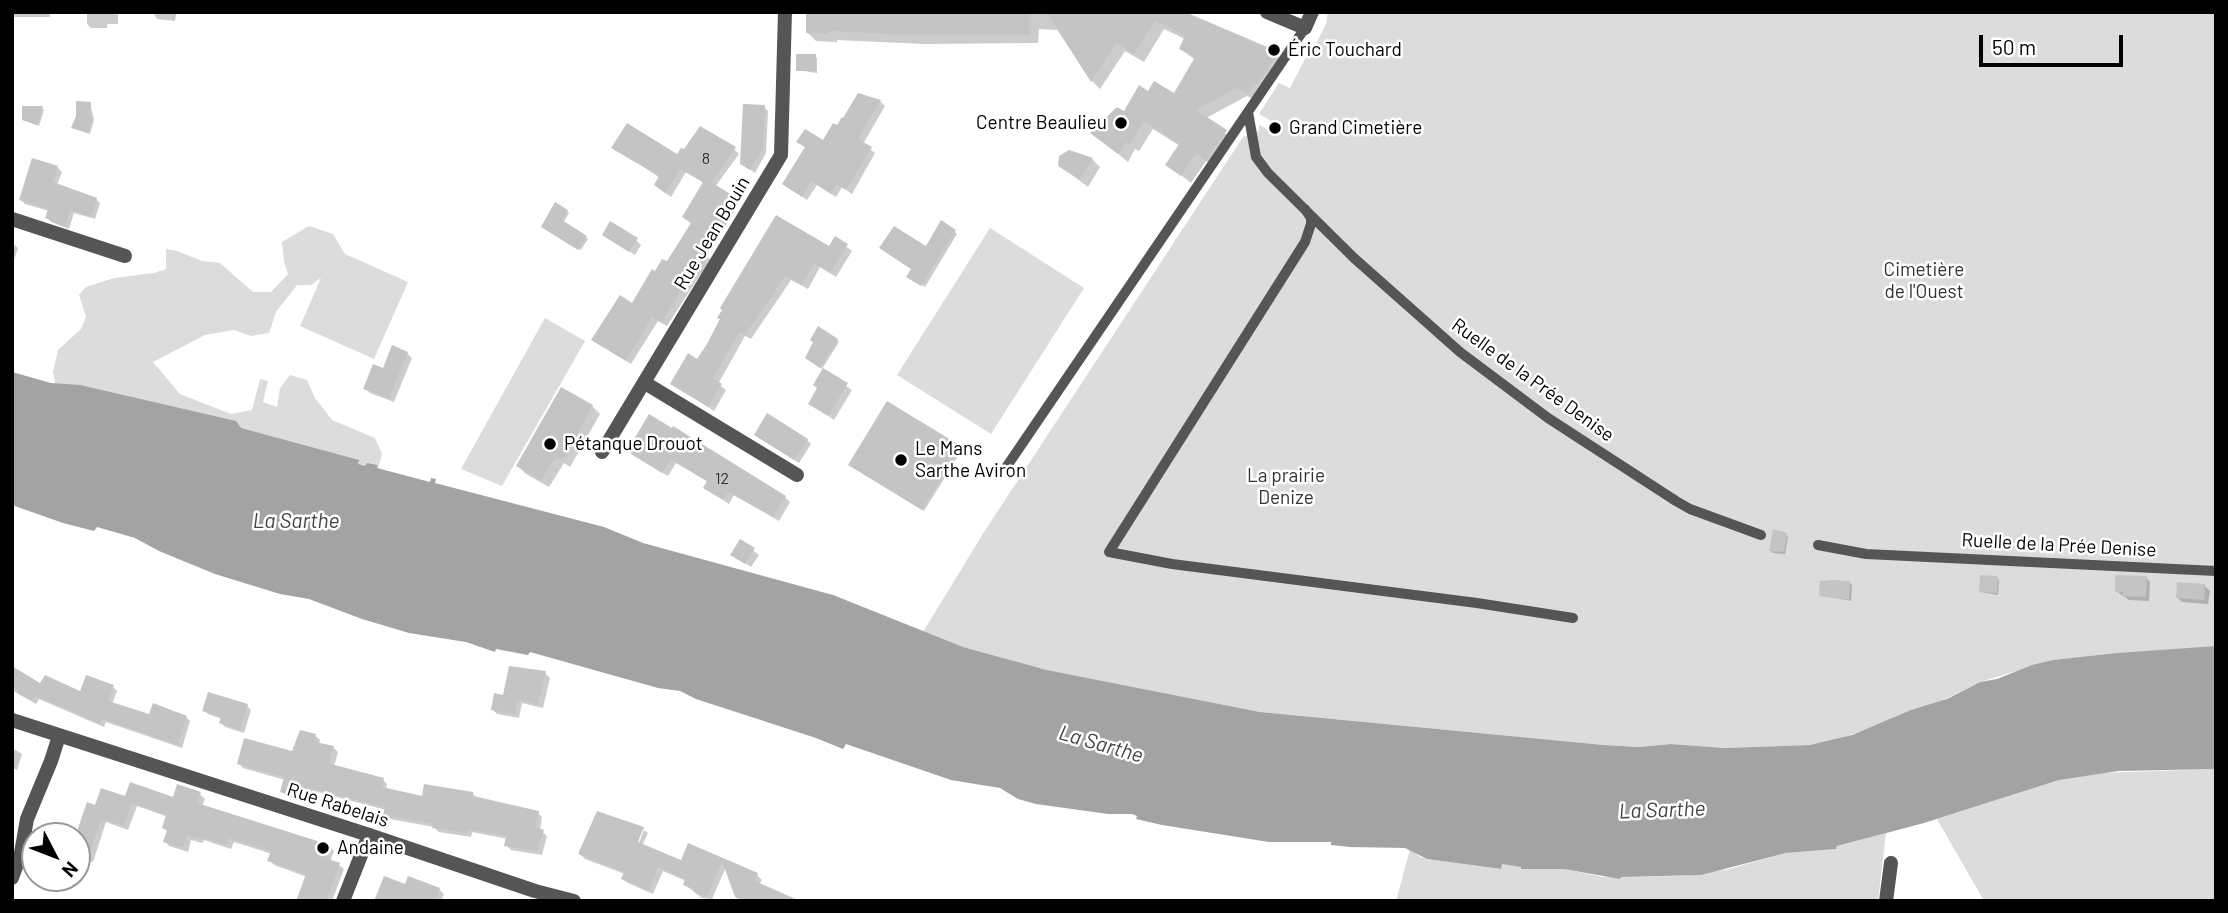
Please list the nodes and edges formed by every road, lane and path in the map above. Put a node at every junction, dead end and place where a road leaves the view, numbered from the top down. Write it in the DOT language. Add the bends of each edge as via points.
graph roads {
  1 [pos="785,12"];
  2 [pos="1267,12"];
  3 [pos="1312,12"];
  4 [pos="1305,28"];
  5 [pos="1248,111"];
  6 [pos="1305,209"];
  7 [pos="12,219"];
  8 [pos="125,256"];
  9 [pos="645,383"];
  10 [pos="602,452"];
  11 [pos="1007,466"];
  12 [pos="797,475"];
  13 [pos="1761,535"];
  14 [pos="1818,545"];
  15 [pos="2216,571"];
  16 [pos="1573,618"];
  17 [pos="12,720"];
  18 [pos="59,736"];
  19 [pos="369,835"];
  20 [pos="1891,863"];
  21 [pos="12,878"];
  22 [pos="556,899"];
  23 [pos="344,901"];
  24 [pos="574,901"];
  25 [pos="1886,901"];
  1 -- 9 [label="street, Rue Jean Bouin" via="781,155"];
  2 -- 4 [label="street"];
  3 -- 4 [label="street"];
  4 -- 5 [label="lane"];
  5 -- 6 [label="lane, Ruelle de la Prée Denise" via="1256,157"];
  5 -- 11 [label="lane"];
  6 -- 13 [label="lane, Ruelle de la Prée Denise" via="1460,352 1548,418 1690,509"];
  6 -- 16 [label="lane" via="1311,218 1305,242 1109,552"];
  7 -- 8 [label="street"];
  9 -- 10 [label="street, Rue Jean Bouin"];
  9 -- 12 [label="street"];
  14 -- 15 [label="lane, Ruelle de la Prée Denise" via="1866,554"];
  17 -- 18 [label="street, Rue Rabelais"];
  18 -- 19 [label="street, Rue Rabelais"];
  18 -- 21 [label="street" via="27,820"];
  19 -- 22 [label="street, Rue Rabelais"];
  19 -- 23 [label="street"];
  20 -- 25 [label="street"];
  22 -- 24 [label="street, Rue Rabelais"];
}
